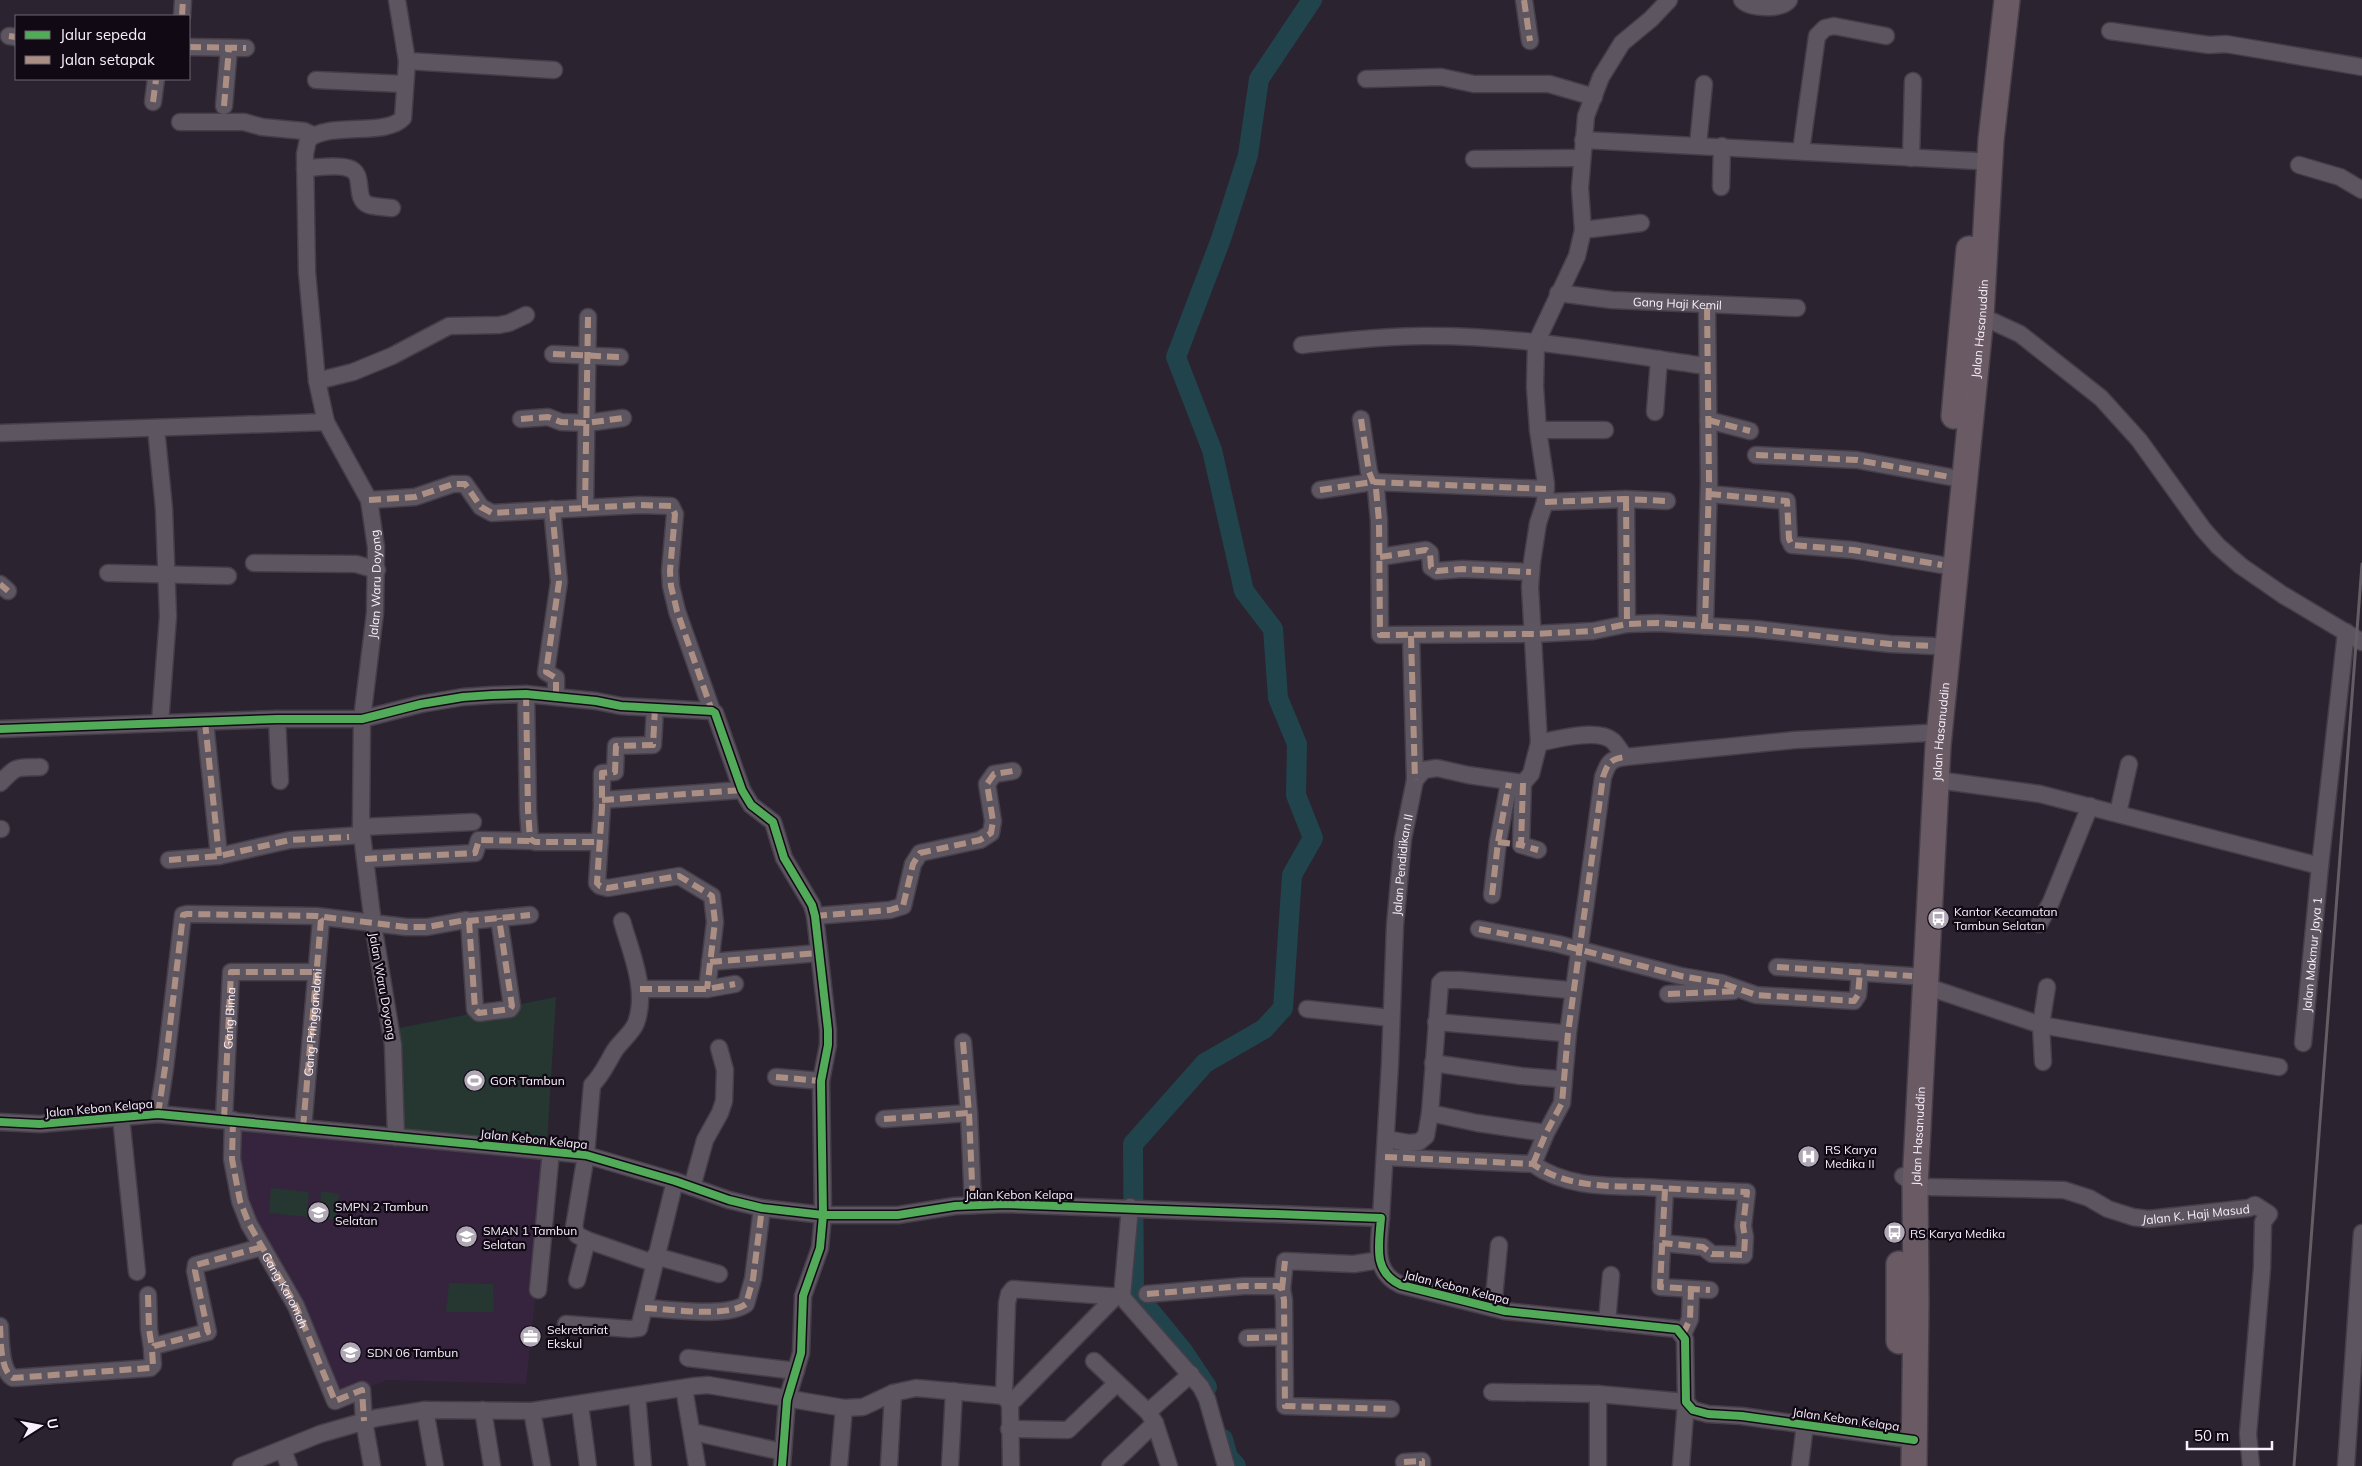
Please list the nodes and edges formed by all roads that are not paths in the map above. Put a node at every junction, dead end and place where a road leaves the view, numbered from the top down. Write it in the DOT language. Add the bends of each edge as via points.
graph roads {
  1 [pos="182,0"];
  2 [pos="397,0"];
  3 [pos="1524,0"];
  4 [pos="1669,0"];
  5 [pos="1742,0"];
  6 [pos="1789,0"];
  7 [pos="1992,0"];
  8 [pos="2007,0"];
  9 [pos="182,15"];
  10 [pos="2110,31"];
  11 [pos="1886,36"];
  12 [pos="1530,41"];
  13 [pos="190,46"];
  14 [pos="229,48"];
  15 [pos="246,48"];
  16 [pos="407,61"];
  17 [pos="2362,68"];
  18 [pos="554,70"];
  19 [pos="1366,79"];
  20 [pos="156,80"];
  21 [pos="316,80"];
  22 [pos="1913,80"];
  23 [pos="405,84"];
  24 [pos="1704,84"];
  25 [pos="1594,97"];
  26 [pos="153,102"];
  27 [pos="224,106"];
  28 [pos="180,122"];
  29 [pos="313,135"];
  30 [pos="1583,140"];
  31 [pos="1698,145"];
  32 [pos="1722,146"];
  33 [pos="1801,151"];
  34 [pos="1581,158"];
  35 [pos="1911,158"];
  36 [pos="1474,159"];
  37 [pos="1976,162"];
  38 [pos="2299,165"];
  39 [pos="305,168"];
  40 [pos="1721,187"];
  41 [pos="2362,190"];
  42 [pos="392,208"];
  43 [pos="1641,223"];
  44 [pos="1583,230"];
  45 [pos="1558,293"];
  46 [pos="1707,304"];
  47 [pos="1797,308"];
  48 [pos="526,315"];
  49 [pos="1981,316"];
  50 [pos="588,317"];
  51 [pos="1536,343"];
  52 [pos="1302,345"];
  53 [pos="553,354"];
  54 [pos="586,356"];
  55 [pos="620,357"];
  56 [pos="1659,360"];
  57 [pos="1706,366"];
  58 [pos="317,381"];
  59 [pos="1655,412"];
  60 [pos="521,418"];
  61 [pos="623,418"];
  62 [pos="1361,419"];
  63 [pos="1708,420"];
  64 [pos="326,422"];
  65 [pos="587,423"];
  66 [pos="156,428"];
  67 [pos="1538,430"];
  68 [pos="1605,430"];
  69 [pos="1750,431"];
  70 [pos="0,433"];
  71 [pos="1756,455"];
  72 [pos="1950,477"];
  73 [pos="1372,482"];
  74 [pos="1320,490"];
  75 [pos="1709,494"];
  76 [pos="1545,496"];
  77 [pos="1626,499"];
  78 [pos="369,500"];
  79 [pos="1667,501"];
  80 [pos="585,508"];
  81 [pos="552,509"];
  82 [pos="1380,556"];
  83 [pos="254,563"];
  84 [pos="1942,565"];
  85 [pos="377,570"];
  86 [pos="1531,572"];
  87 [pos="108,573"];
  88 [pos="166,574"];
  89 [pos="228,576"];
  90 [pos="1627,624"];
  91 [pos="1705,626"];
  92 [pos="2346,632"];
  93 [pos="1534,634"];
  94 [pos="1411,636"];
  95 [pos="2362,642"];
  96 [pos="1934,646"];
  97 [pos="526,694"];
  98 [pos="556,697"];
  99 [pos="655,708"];
  100 [pos="712,711"];
  101 [pos="276,719"];
  102 [pos="362,719"];
  103 [pos="205,722"];
  104 [pos="160,723"];
  105 [pos="0,729"];
  106 [pos="1927,733"];
  107 [pos="1539,743"];
  108 [pos="1625,757"];
  109 [pos="2130,764"];
  110 [pos="40,767"];
  111 [pos="1013,771"];
  112 [pos="1415,780"];
  113 [pos="1937,780"];
  114 [pos="280,781"];
  115 [pos="1516,783"];
  116 [pos="0,784"];
  117 [pos="742,790"];
  118 [pos="602,800"];
  119 [pos="2090,806"];
  120 [pos="2118,813"];
  121 [pos="473,822"];
  122 [pos="362,831"];
  123 [pos="532,841"];
  124 [pos="600,842"];
  125 [pos="1498,842"];
  126 [pos="1521,844"];
  127 [pos="1538,850"];
  128 [pos="219,856"];
  129 [pos="365,859"];
  130 [pos="169,860"];
  131 [pos="2320,866"];
  132 [pos="1492,895"];
  133 [pos="530,915"];
  134 [pos="815,916"];
  135 [pos="319,917"];
  136 [pos="499,918"];
  137 [pos="469,921"];
  138 [pos="622,921"];
  139 [pos="373,924"];
  140 [pos="2039,924"];
  141 [pos="1479,929"];
  142 [pos="1579,949"];
  143 [pos="819,953"];
  144 [pos="710,962"];
  145 [pos="1777,966"];
  146 [pos="316,972"];
  147 [pos="1860,972"];
  148 [pos="1919,981"];
  149 [pos="735,984"];
  150 [pos="2046,987"];
  151 [pos="640,989"];
  152 [pos="707,989"];
  153 [pos="1568,990"];
  154 [pos="1740,991"];
  155 [pos="1668,994"];
  156 [pos="1307,1009"];
  157 [pos="1391,1018"];
  158 [pos="1436,1022"];
  159 [pos="2042,1025"];
  160 [pos="1563,1033"];
  161 [pos="963,1042"];
  162 [pos="2303,1043"];
  163 [pos="719,1048"];
  164 [pos="2043,1062"];
  165 [pos="1433,1063"];
  166 [pos="2279,1067"];
  167 [pos="776,1077"];
  168 [pos="1558,1079"];
  169 [pos="821,1081"];
  170 [pos="969,1113"];
  171 [pos="1430,1113"];
  172 [pos="158,1114"];
  173 [pos="121,1117"];
  174 [pos="884,1119"];
  175 [pos="229,1120"];
  176 [pos="0,1122"];
  177 [pos="303,1128"];
  178 [pos="1540,1132"];
  179 [pos="396,1137"];
  180 [pos="1386,1139"];
  181 [pos="551,1152"];
  182 [pos="586,1155"];
  183 [pos="1385,1157"];
  184 [pos="1533,1164"];
  185 [pos="1909,1180"];
  186 [pos="674,1181"];
  187 [pos="692,1187"];
  188 [pos="1665,1189"];
  189 [pos="973,1205"];
  190 [pos="1130,1207"];
  191 [pos="762,1208"];
  192 [pos="823,1215"];
  193 [pos="1352,1216"];
  194 [pos="1381,1218"];
  195 [pos="2362,1233"];
  196 [pos="587,1240"];
  197 [pos="1662,1243"];
  198 [pos="1499,1245"];
  199 [pos="262,1247"];
  200 [pos="1380,1254"];
  201 [pos="654,1260"];
  202 [pos="2361,1262"];
  203 [pos="137,1272"];
  204 [pos="719,1274"];
  205 [pos="1611,1275"];
  206 [pos="577,1280"];
  207 [pos="1282,1289"];
  208 [pos="538,1290"];
  209 [pos="1691,1290"];
  210 [pos="1710,1290"];
  211 [pos="1147,1294"];
  212 [pos="148,1295"];
  213 [pos="1119,1296"];
  214 [pos="2359,1305"];
  215 [pos="645,1308"];
  216 [pos="1493,1308"];
  217 [pos="1607,1322"];
  218 [pos="566,1324"];
  219 [pos="0,1326"];
  220 [pos="1683,1334"];
  221 [pos="1284,1336"];
  222 [pos="1247,1338"];
  223 [pos="152,1348"];
  224 [pos="2358,1354"];
  225 [pos="688,1358"];
  226 [pos="1094,1360"];
  227 [pos="796,1371"];
  228 [pos="1190,1374"];
  229 [pos="1118,1383"];
  230 [pos="684,1388"];
  231 [pos="954,1391"];
  232 [pos="1492,1392"];
  233 [pos="893,1393"];
  234 [pos="1598,1394"];
  235 [pos="637,1395"];
  236 [pos="787,1400"];
  237 [pos="1007,1400"];
  238 [pos="1686,1402"];
  239 [pos="580,1405"];
  240 [pos="844,1408"];
  241 [pos="1391,1409"];
  242 [pos="425,1410"];
  243 [pos="483,1410"];
  244 [pos="532,1411"];
  245 [pos="1151,1418"];
  246 [pos="364,1421"];
  247 [pos="1805,1424"];
  248 [pos="1009,1429"];
  249 [pos="693,1432"];
  250 [pos="1906,1439"];
  251 [pos="283,1450"];
  252 [pos="783,1459"];
  253 [pos="1404,1462"];
  254 [pos="241,1466"];
  255 [pos="289,1466"];
  256 [pos="372,1466"];
  257 [pos="435,1466"];
  258 [pos="492,1466"];
  259 [pos="542,1466"];
  260 [pos="588,1466"];
  261 [pos="643,1466"];
  262 [pos="697,1466"];
  263 [pos="839,1466"];
  264 [pos="889,1466"];
  265 [pos="950,1466"];
  266 [pos="1011,1466"];
  267 [pos="1110,1466"];
  268 [pos="1168,1466"];
  269 [pos="1226,1466"];
  270 [pos="1422,1466"];
  271 [pos="1598,1466"];
  272 [pos="1681,1466"];
  273 [pos="1800,1466"];
  274 [pos="1898,1466"];
  275 [pos="1914,1466"];
  276 [pos="2251,1466"];
  277 [pos="2346,1466"];
  1 -- 9 [label="street"];
  2 -- 16 [label="street"];
  3 -- 12 [label="street"];
  4 -- 25 [label="street" via="1622,43 1601,77"];
  5 -- 6 [label="street" via="1748,6 1757,7 1783,4"];
  7 -- 37 [label="highway, Jalan Hasanuddin"];
  8 -- 49 [label="highway, Jalan Hasanuddin" via="1991,140"];
  10 -- 17 [label="street" via="2209,45 2226,44"];
  11 -- 33 [label="street" via="1834,26 1825,28 1817,36"];
  13 -- 14 [label="street"];
  14 -- 15 [label="street"];
  14 -- 27 [label="street"];
  16 -- 18 [label="street"];
  16 -- 23 [label="street"];
  19 -- 25 [label="street" via="1441,77 1474,84 1549,84"];
  20 -- 26 [label="street"];
  21 -- 23 [label="street"];
  22 -- 35 [label="street"];
  23 -- 29 [label="street" via="403,118 399,122"];
  24 -- 31 [label="street"];
  25 -- 30 [label="street" via="1586,116"];
  28 -- 29 [label="street" via="244,122"];
  29 -- 39 [label="street, Jalan Waru Doyong" via="308,140"];
  30 -- 31 [label="street"];
  30 -- 34 [label="street"];
  31 -- 32 [label="street"];
  32 -- 33 [label="street"];
  32 -- 40 [label="street"];
  33 -- 35 [label="street"];
  34 -- 36 [label="street"];
  34 -- 44 [label="street"];
  35 -- 37 [label="street"];
  37 -- 72 [label="highway, Jalan Hasanuddin"];
  38 -- 41 [label="street" via="2340,177"];
  39 -- 42 [label="street" via="347,168 354,171 364,202"];
  39 -- 58 [label="street, Jalan Waru Doyong" via="307,272"];
  43 -- 44 [label="street"];
  44 -- 45 [label="street" via="1577,256"];
  45 -- 46 [label="street, Gang Haji Kemil" via="1603,299"];
  45 -- 51 [label="street"];
  46 -- 47 [label="street, Gang Haji Kemil"];
  46 -- 57 [label="street"];
  48 -- 58 [label="street" via="509,323 449,326 392,356 353,372"];
  49 -- 92 [label="street" via="2020,334 2101,398 2139,440 2186,508 2224,551 2283,595"];
  49 -- 113 [label="highway, Jalan Hasanuddin"];
  50 -- 54 [label="street"];
  51 -- 52 [label="street" via="1424,336"];
  51 -- 56 [label="street"];
  51 -- 67 [label="street"];
  53 -- 54 [label="street"];
  54 -- 55 [label="street"];
  54 -- 65 [label="street"];
  56 -- 57 [label="street"];
  56 -- 59 [label="street"];
  57 -- 63 [label="street"];
  58 -- 64 [label="street, Jalan Waru Doyong"];
  60 -- 65 [label="street"];
  61 -- 65 [label="street"];
  62 -- 73 [label="street"];
  63 -- 69 [label="street"];
  63 -- 75 [label="street"];
  64 -- 66 [label="street"];
  64 -- 78 [label="street, Jalan Waru Doyong"];
  65 -- 80 [label="street"];
  66 -- 70 [label="street"];
  66 -- 88 [label="street"];
  67 -- 68 [label="street"];
  67 -- 76 [label="street"];
  71 -- 72 [label="street" via="1857,460"];
  72 -- 84 [label="highway, Jalan Hasanuddin"];
  73 -- 74 [label="street"];
  73 -- 76 [label="street"];
  73 -- 82 [label="street" via="1376,489"];
  75 -- 84 [label="street" via="1787,500 1792,545 1853,550"];
  75 -- 91 [label="street"];
  76 -- 77 [label="street"];
  76 -- 86 [label="street"];
  77 -- 79 [label="street"];
  77 -- 90 [label="street"];
  78 -- 81 [label="street" via="415,496 453,484 465,484 481,507 492,513"];
  78 -- 85 [label="street, Jalan Waru Doyong"];
  80 -- 81 [label="street"];
  80 -- 100 [label="street" via="667,505 674,510 671,586"];
  81 -- 98 [label="street" via="558,582 546,672 556,678"];
  82 -- 86 [label="street" via="1426,550 1430,553 1431,567 1437,571"];
  82 -- 94 [label="street" via="1380,636"];
  83 -- 85 [label="street" via="356,564"];
  84 -- 96 [label="highway, Jalan Hasanuddin"];
  85 -- 102 [label="street, Jalan Waru Doyong"];
  86 -- 93 [label="street"];
  87 -- 88 [label="street"];
  88 -- 89 [label="street"];
  88 -- 104 [label="street" via="168,616"];
  90 -- 91 [label="street"];
  90 -- 93 [label="street" via="1606,630"];
  91 -- 96 [label="street"];
  92 -- 95 [label="street"];
  92 -- 131 [label="street, Jalan Makmur Jaya 1"];
  93 -- 94 [label="street"];
  93 -- 107 [label="street"];
  94 -- 112 [label="street, Jalan Pendidikan II"];
  96 -- 106 [label="highway, Jalan Hasanuddin"];
  97 -- 98 [label="street"];
  97 -- 102 [label="street" via="463,697"];
  97 -- 123 [label="street" via="528,810"];
  98 -- 99 [label="street"];
  99 -- 100 [label="street"];
  99 -- 118 [label="street" via="653,745 616,746 616,772 602,773"];
  100 -- 117 [label="street"];
  101 -- 102 [label="street"];
  101 -- 103 [label="street"];
  101 -- 114 [label="street"];
  102 -- 122 [label="street, Jalan Waru Doyong"];
  103 -- 104 [label="street"];
  103 -- 128 [label="street"];
  104 -- 105 [label="street"];
  106 -- 108 [label="street" via="1795,740"];
  106 -- 148 [label="highway, Jalan Hasanuddin"];
  107 -- 108 [label="street" via="1600,735 1612,740"];
  107 -- 115 [label="street" via="1531,774"];
  108 -- 142 [label="street" via="1613,758 1604,777"];
  109 -- 120 [label="street"];
  110 -- 116 [label="street" via="16,768 6,774"];
  111 -- 134 [label="street" via="994,774 987,784 993,821 991,833 980,840 920,853 913,864 902,906 890,910"];
  112 -- 115 [label="street" via="1424,770 1437,768"];
  112 -- 157 [label="street, Jalan Pendidikan II" via="1399,876"];
  113 -- 119 [label="street" via="2040,794"];
  113 -- 148 [label="highway, Jalan Hasanuddin"];
  115 -- 125 [label="street"];
  115 -- 126 [label="street"];
  117 -- 118 [label="street"];
  117 -- 134 [label="street" via="751,805 773,822 784,858 812,905"];
  118 -- 124 [label="street"];
  119 -- 120 [label="street"];
  119 -- 140 [label="street"];
  120 -- 131 [label="street"];
  121 -- 122 [label="street"];
  122 -- 128 [label="street" via="290,840"];
  122 -- 129 [label="street, Jalan Waru Doyong"];
  123 -- 124 [label="street"];
  123 -- 129 [label="street" via="479,840 475,853"];
  124 -- 144 [label="street" via="597,879 600,886 608,888 679,876 712,896 715,922"];
  125 -- 126 [label="street"];
  125 -- 132 [label="street"];
  126 -- 127 [label="street"];
  128 -- 130 [label="street"];
  129 -- 139 [label="street, Jalan Waru Doyong"];
  131 -- 162 [label="street, Jalan Makmur Jaya 1"];
  133 -- 136 [label="street"];
  134 -- 143 [label="street"];
  135 -- 139 [label="street"];
  135 -- 146 [label="street, Gang Pringgandani"];
  135 -- 172 [label="street" via="183,916"];
  136 -- 137 [label="street"];
  136 -- 137 [label="street" via="512,1006 510,1009 479,1013 475,1010"];
  137 -- 139 [label="street" via="427,927"];
  138 -- 151 [label="street"];
  139 -- 179 [label="street, Jalan Waru Doyong" via="395,1058"];
  141 -- 142 [label="street"];
  142 -- 154 [label="street" via="1681,976 1722,983"];
  142 -- 184 [label="street" via="1562,1103"];
  143 -- 144 [label="street"];
  143 -- 169 [label="street" via="828,1045"];
  144 -- 152 [label="street"];
  145 -- 147 [label="street"];
  146 -- 175 [label="street, Gang Bima" via="230,972"];
  146 -- 177 [label="street, Gang Pringgandani"];
  147 -- 148 [label="street"];
  147 -- 154 [label="street" via="1858,995 1854,1001 1756,996"];
  148 -- 159 [label="street"];
  148 -- 185 [label="highway, Jalan Hasanuddin"];
  149 -- 152 [label="street"];
  150 -- 159 [label="street"];
  151 -- 152 [label="street"];
  151 -- 182 [label="street" via="636,1023 592,1085"];
  153 -- 158 [label="street" via="1443,980"];
  154 -- 155 [label="street"];
  156 -- 157 [label="street"];
  157 -- 180 [label="street, Jalan Pendidikan II"];
  158 -- 160 [label="street"];
  158 -- 165 [label="street"];
  159 -- 164 [label="street"];
  159 -- 166 [label="street"];
  161 -- 170 [label="street"];
  163 -- 187 [label="street" via="725,1070 724,1101 705,1140"];
  165 -- 168 [label="street"];
  165 -- 171 [label="street"];
  167 -- 169 [label="street"];
  169 -- 192 [label="street"];
  170 -- 174 [label="street"];
  170 -- 189 [label="street"];
  171 -- 178 [label="street"];
  171 -- 180 [label="street" via="1426,1136 1419,1142"];
  172 -- 173 [label="street, Jalan Kebon Kelapa"];
  172 -- 175 [label="street, Jalan Kebon Kelapa"];
  173 -- 176 [label="street, Jalan Kebon Kelapa" via="40,1124"];
  173 -- 203 [label="street"];
  175 -- 177 [label="street, Jalan Kebon Kelapa"];
  175 -- 199 [label="street, Gang Karomah" via="236,1184 248,1224"];
  177 -- 179 [label="street, Jalan Kebon Kelapa"];
  179 -- 181 [label="street, Jalan Kebon Kelapa"];
  180 -- 183 [label="street, Jalan Pendidikan II"];
  181 -- 182 [label="street, Jalan Kebon Kelapa"];
  181 -- 208 [label="street"];
  182 -- 186 [label="street, Jalan Kebon Kelapa"];
  182 -- 196 [label="street" via="574,1227 578,1235"];
  183 -- 184 [label="street"];
  183 -- 194 [label="street, Jalan Pendidikan II"];
  184 -- 188 [label="street" via="1546,1174 1585,1184"];
  185 -- 250 [label="highway, Jalan Hasanuddin" via="1899,1223"];
  185 -- 276 [label="street, Jalan K. Haji Masud" via="1947,1189 2064,1190 2089,1198 2108,1209 2148,1219 2255,1205 2269,1214 2262,1222 2262,1268 2248,1434"];
  186 -- 187 [label="street, Jalan Kebon Kelapa"];
  186 -- 201 [label="street"];
  187 -- 191 [label="street, Jalan Kebon Kelapa"];
  188 -- 197 [label="street"];
  188 -- 197 [label="street" via="1747,1192 1743,1223 1744,1255 1712,1254 1703,1247"];
  189 -- 190 [label="street, Jalan Kebon Kelapa"];
  189 -- 192 [label="street, Jalan Kebon Kelapa" via="898,1216"];
  190 -- 193 [label="street, Jalan Kebon Kelapa"];
  190 -- 213 [label="street"];
  191 -- 192 [label="street, Jalan Kebon Kelapa"];
  191 -- 215 [label="street" via="753,1279 746,1304 719,1310"];
  192 -- 227 [label="street" via="816,1262 803,1296 801,1353"];
  193 -- 194 [label="street, Jalan Kebon Kelapa"];
  193 -- 200 [label="street, Jalan Kebon Kelapa" via="1371,1233"];
  194 -- 200 [label="street"];
  195 -- 202 [label="street"];
  196 -- 201 [label="street"];
  196 -- 206 [label="street"];
  197 -- 209 [label="street" via="1660,1287"];
  198 -- 216 [label="street"];
  199 -- 223 [label="street" via="196,1265 208,1332"];
  199 -- 246 [label="street, Gang Karomah" via="295,1304 335,1401 362,1390"];
  200 -- 207 [label="street" via="1354,1264 1285,1261"];
  200 -- 216 [label="street, Jalan Kebon Kelapa" via="1386,1276 1401,1285"];
  201 -- 204 [label="street"];
  201 -- 215 [label="street"];
  202 -- 214 [label="street"];
  205 -- 217 [label="street"];
  207 -- 211 [label="street" via="1278,1286 1244,1286"];
  207 -- 221 [label="street"];
  209 -- 210 [label="street"];
  209 -- 220 [label="street" via="1690,1319"];
  212 -- 223 [label="street"];
  213 -- 228 [label="street"];
  213 -- 237 [label="street"];
  213 -- 237 [label="street" via="1013,1289 1008,1294 1007,1303"];
  214 -- 224 [label="street"];
  215 -- 218 [label="street" via="635,1330"];
  216 -- 217 [label="street, Jalan Kebon Kelapa" via="1529,1315"];
  217 -- 220 [label="street, Jalan Kebon Kelapa" via="1671,1328"];
  219 -- 223 [label="street" via="3,1365 5,1372 13,1378 150,1368 153,1365"];
  220 -- 238 [label="street"];
  221 -- 222 [label="street"];
  221 -- 241 [label="street" via="1285,1406"];
  224 -- 277 [label="street"];
  225 -- 227 [label="street"];
  226 -- 229 [label="street"];
  227 -- 236 [label="street"];
  228 -- 245 [label="street"];
  228 -- 269 [label="street" via="1207,1399"];
  229 -- 245 [label="street"];
  229 -- 248 [label="street" via="1068,1430"];
  230 -- 235 [label="street"];
  230 -- 236 [label="street" via="708,1385"];
  230 -- 249 [label="street"];
  231 -- 233 [label="street" via="916,1388"];
  231 -- 237 [label="street"];
  231 -- 265 [label="street"];
  232 -- 234 [label="street"];
  233 -- 240 [label="street" via="863,1407"];
  233 -- 264 [label="street"];
  234 -- 238 [label="street"];
  234 -- 271 [label="street"];
  235 -- 239 [label="street"];
  235 -- 261 [label="street"];
  236 -- 240 [label="street"];
  236 -- 252 [label="street"];
  237 -- 248 [label="street"];
  238 -- 247 [label="street, Jalan Kebon Kelapa" via="1693,1410 1708,1414"];
  238 -- 272 [label="street"];
  239 -- 244 [label="street"];
  239 -- 260 [label="street"];
  240 -- 263 [label="street"];
  242 -- 243 [label="street"];
  242 -- 246 [label="street"];
  242 -- 257 [label="street"];
  243 -- 244 [label="street"];
  243 -- 258 [label="street"];
  244 -- 259 [label="street"];
  245 -- 267 [label="street"];
  245 -- 268 [label="street"];
  246 -- 251 [label="street" via="320,1434"];
  246 -- 256 [label="street"];
  247 -- 250 [label="street, Jalan Kebon Kelapa"];
  247 -- 273 [label="street"];
  248 -- 266 [label="street"];
  249 -- 252 [label="street"];
  249 -- 262 [label="street"];
  250 -- 274 [label="highway, Jalan Hasanuddin"];
  250 -- 275 [label="highway, Jalan Hasanuddin"];
  251 -- 254 [label="street"];
  251 -- 255 [label="street"];
  253 -- 270 [label="street" via="1422,1461"];
}
